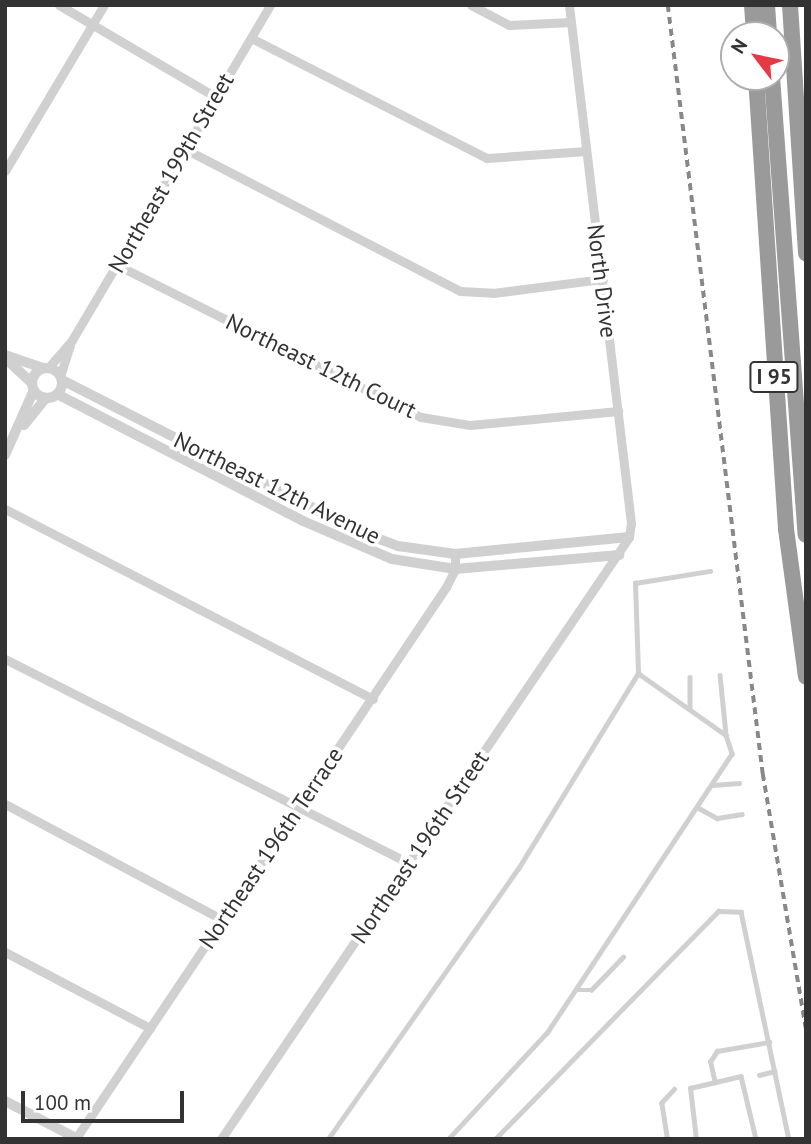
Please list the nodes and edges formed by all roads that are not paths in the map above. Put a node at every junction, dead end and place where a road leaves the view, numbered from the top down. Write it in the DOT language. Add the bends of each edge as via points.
graph roads {
  1 [pos="59,5"];
  2 [pos="104,5"];
  3 [pos="270,5"];
  4 [pos="471,5"];
  5 [pos="569,5"];
  6 [pos="790,5"];
  7 [pos="571,22"];
  8 [pos="93,24"];
  9 [pos="251,38"];
  10 [pos="757,91"];
  11 [pos="773,91"];
  12 [pos="216,97"];
  13 [pos="186,149"];
  14 [pos="586,151"];
  15 [pos="5,171"];
  16 [pos="806,253"];
  17 [pos="117,265"];
  18 [pos="603,279"];
  19 [pos="72,340"];
  20 [pos="5,356"];
  21 [pos="46,368"];
  22 [pos="61,378"];
  23 [pos="33,387"];
  24 [pos="52,396"];
  25 [pos="618,411"];
  26 [pos="16,436"];
  27 [pos="5,455"];
  28 [pos="5,509"];
  29 [pos="806,536"];
  30 [pos="629,537"];
  31 [pos="455,554"];
  32 [pos="619,555"];
  33 [pos="455,569"];
  34 [pos="709,571"];
  35 [pos="5,659"];
  36 [pos="638,673"];
  37 [pos="720,675"];
  38 [pos="690,677"];
  39 [pos="806,677"];
  40 [pos="373,699"];
  41 [pos="690,709"];
  42 [pos="726,735"];
  43 [pos="739,783"];
  44 [pos="711,786"];
  45 [pos="5,804"];
  46 [pos="697,807"];
  47 [pos="296,810"];
  48 [pos="742,814"];
  49 [pos="410,864"];
  50 [pos="223,920"];
  51 [pos="5,952"];
  52 [pos="624,957"];
  53 [pos="575,990"];
  54 [pos="150,1028"];
  55 [pos="769,1042"];
  56 [pos="775,1071"];
  57 [pos="759,1075"];
  58 [pos="715,1083"];
  59 [pos="674,1089"];
  60 [pos="5,1101"];
  61 [pos="77,1138"];
  62 [pos="221,1139"];
  63 [pos="328,1139"];
  64 [pos="449,1139"];
  65 [pos="495,1139"];
  66 [pos="667,1139"];
  67 [pos="696,1139"];
  68 [pos="756,1139"];
  69 [pos="789,1139"];
  1 -- 8 [label="street"];
  2 -- 8 [label="street"];
  3 -- 9 [label="street, Northeast 199th Street"];
  4 -- 7 [label="street" via="509,25"];
  5 -- 7 [label="street, North Drive"];
  6 -- 16 [label="highway"];
  7 -- 14 [label="street, North Drive"];
  8 -- 12 [label="street"];
  8 -- 15 [label="street"];
  9 -- 12 [label="street, Northeast 199th Street"];
  9 -- 14 [label="street" via="487,158"];
  10 -- 39 [label="highway, I 95" via="786,529"];
  11 -- 29 [label="highway"];
  12 -- 13 [label="street, Northeast 199th Street"];
  13 -- 17 [label="street, Northeast 199th Street"];
  13 -- 18 [label="street" via="460,291 493,293"];
  14 -- 18 [label="street, North Drive"];
  17 -- 19 [label="street, Northeast 199th Street"];
  17 -- 25 [label="street, Northeast 12th Court" via="421,417 470,425"];
  18 -- 25 [label="street, North Drive"];
  19 -- 21 [label="street, Northeast 199th Street"];
  19 -- 22 [label="street, Northeast 199th Street"];
  20 -- 21 [label="street"];
  20 -- 23 [label="street"];
  21 -- 22 [label="street, Northeast 12th Avenue"];
  21 -- 23 [label="street"];
  22 -- 24 [label="street"];
  22 -- 31 [label="street, Northeast 12th Avenue" via="358,531 398,546"];
  23 -- 24 [label="street, Northeast 12th Avenue"];
  23 -- 26 [label="street"];
  24 -- 26 [label="street"];
  24 -- 33 [label="street, Northeast 12th Avenue" via="352,544 392,559"];
  25 -- 30 [label="street, North Drive"];
  26 -- 27 [label="street"];
  28 -- 40 [label="street"];
  30 -- 31 [label="street, Northeast 12th Avenue"];
  30 -- 32 [label="street, North Drive"];
  31 -- 33 [label="street"];
  32 -- 33 [label="street, Northeast 12th Avenue"];
  32 -- 49 [label="street, Northeast 196th Street"];
  33 -- 40 [label="street, Northeast 196th Terrace"];
  34 -- 36 [label="lane" via="635,583"];
  35 -- 47 [label="street"];
  36 -- 41 [label="lane"];
  36 -- 63 [label="lane" via="518,869"];
  37 -- 42 [label="lane"];
  38 -- 41 [label="lane"];
  40 -- 47 [label="street, Northeast 196th Terrace"];
  41 -- 42 [label="lane"];
  42 -- 44 [label="lane" via="732,754"];
  43 -- 44 [label="lane"];
  44 -- 46 [label="lane"];
  45 -- 50 [label="street"];
  46 -- 48 [label="lane" via="717,818"];
  46 -- 53 [label="lane"];
  47 -- 49 [label="street"];
  47 -- 50 [label="street, Northeast 196th Terrace"];
  49 -- 62 [label="street, Northeast 196th Street"];
  50 -- 54 [label="street, Northeast 196th Terrace"];
  51 -- 54 [label="street"];
  52 -- 53 [label="lane" via="591,990"];
  53 -- 64 [label="lane" via="547,1033"];
  54 -- 61 [label="street, Northeast 196th Terrace"];
  55 -- 56 [label="lane"];
  55 -- 58 [label="lane" via="717,1051 710,1062"];
  55 -- 65 [label="lane" via="741,912 719,911"];
  56 -- 57 [label="lane"];
  56 -- 69 [label="lane"];
  58 -- 67 [label="lane" via="695,1085 688,1092"];
  58 -- 68 [label="lane" via="745,1078"];
  59 -- 66 [label="lane" via="661,1102"];
  60 -- 61 [label="street"];
}
